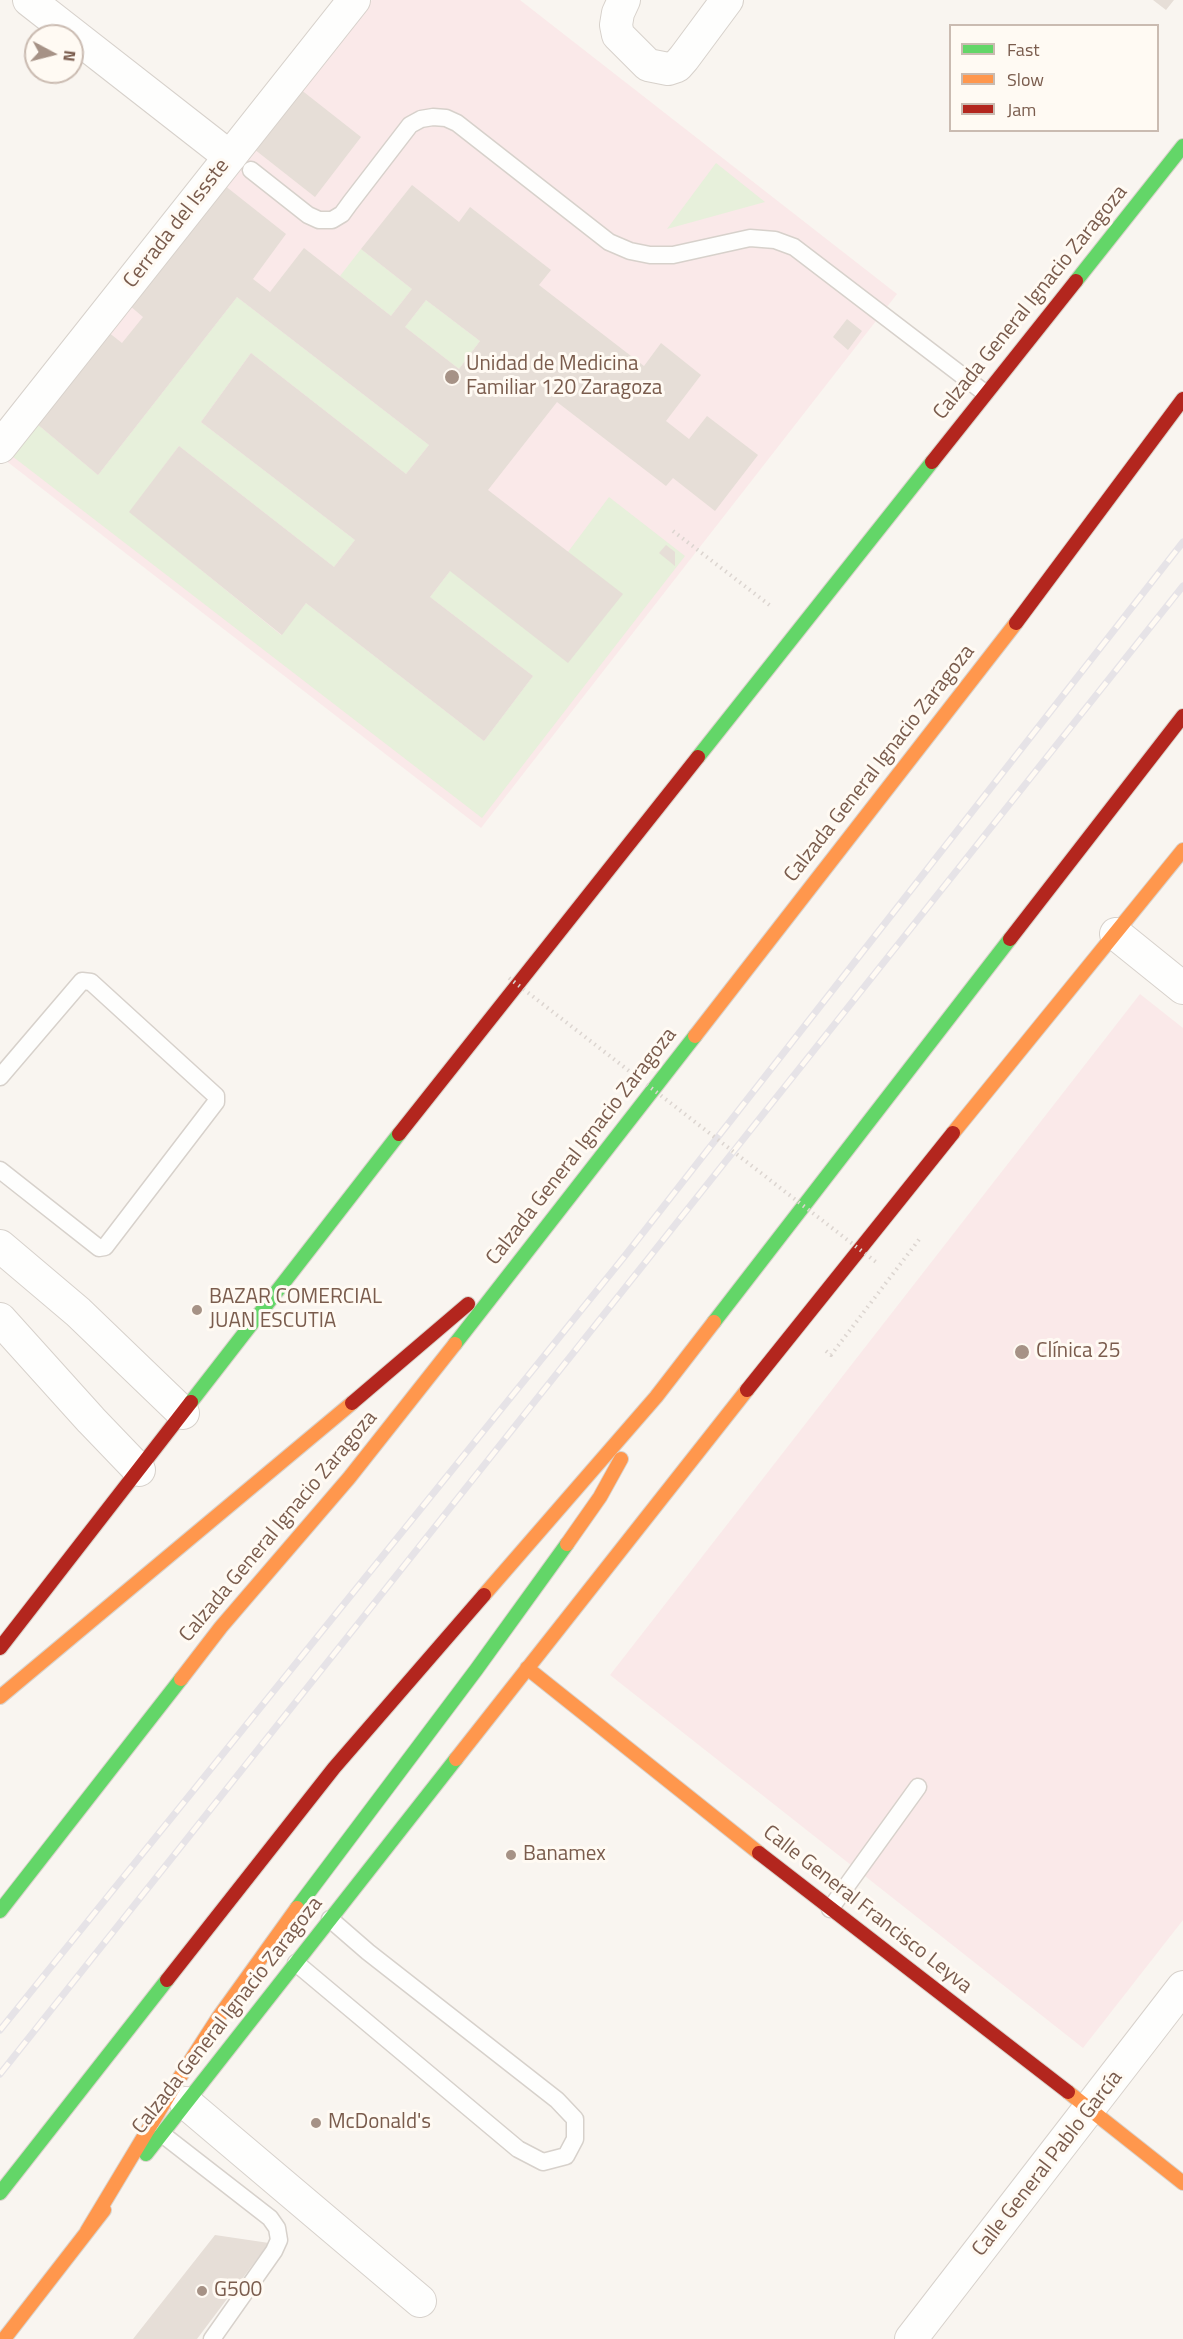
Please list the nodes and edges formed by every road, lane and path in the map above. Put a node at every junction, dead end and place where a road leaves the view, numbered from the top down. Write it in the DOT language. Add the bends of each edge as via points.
graph roads {
  1 [pos="29,0"];
  2 [pos="354,0"];
  3 [pos="624,0"];
  4 [pos="728,0"];
  5 [pos="1183,146"];
  6 [pos="241,164"];
  7 [pos="985,393"];
  8 [pos="1183,399"];
  9 [pos="0,447"];
  10 [pos="673,531"];
  11 [pos="800,628"];
  12 [pos="1183,716"];
  13 [pos="1183,850"];
  14 [pos="1116,934"];
  15 [pos="509,978"];
  16 [pos="1183,988"];
  17 [pos="0,1077"];
  18 [pos="0,1170"];
  19 [pos="927,1228"];
  20 [pos="0,1246"];
  21 [pos="522,1259"];
  22 [pos="876,1262"];
  23 [pos="0,1320"];
  24 [pos="831,1355"];
  25 [pos="656,1398"];
  26 [pos="183,1413"];
  27 [pos="139,1470"];
  28 [pos="0,1648"];
  29 [pos="527,1668"];
  30 [pos="0,1697"];
  31 [pos="918,1787"];
  32 [pos="830,1909"];
  33 [pos="0,1911"];
  34 [pos="330,1919"];
  35 [pos="296,1963"];
  36 [pos="1183,1987"];
  37 [pos="186,2103"];
  38 [pos="1090,2109"];
  39 [pos="162,2134"];
  40 [pos="1183,2183"];
  41 [pos="0,2193"];
  42 [pos="87,2231"];
  43 [pos="420,2301"];
  44 [pos="4,2339"];
  45 [pos="212,2339"];
  46 [pos="911,2339"];
  1 -- 6 [label="street"];
  2 -- 6 [label="street, Cerrada del Issste"];
  3 -- 4 [label="street" via="618,13 618,35 648,65 668,69 684,58"];
  5 -- 7 [label="main road, Calzada General Ignacio Zaragoza"];
  6 -- 7 [label="lane" via="308,215 333,220 342,214 410,125 421,119 446,118 458,123 609,242 630,251 673,255 750,238 794,246"];
  6 -- 9 [label="street, Cerrada del Issste"];
  7 -- 11 [label="main road, Calzada General Ignacio Zaragoza"];
  8 -- 21 [label="main road, Calzada General Ignacio Zaragoza" via="1020,618"];
  10 -- 11 [label="path"];
  11 -- 26 [label="main road, Calzada General Ignacio Zaragoza"];
  12 -- 25 [label="main road"];
  13 -- 14 [label="main road, Calzada General Ignacio Zaragoza"];
  14 -- 16 [label="street"];
  14 -- 29 [label="main road, Calzada General Ignacio Zaragoza" via="917,1177"];
  15 -- 22 [label="path, bridge"];
  17 -- 18 [label="lane" via="82,981 91,982 216,1096 216,1102 105,1247 99,1248"];
  19 -- 24 [label="path"];
  20 -- 26 [label="street" via="78,1312"];
  21 -- 30 [label="main road"];
  21 -- 33 [label="main road, Calzada General Ignacio Zaragoza" via="349,1478 221,1627"];
  23 -- 27 [label="street"];
  25 -- 41 [label="main road" via="334,1768"];
  25 -- 42 [label="main road" via="600,1497 218,2018"];
  26 -- 27 [label="main road, Calzada General Ignacio Zaragoza"];
  27 -- 28 [label="main road, Calzada General Ignacio Zaragoza"];
  29 -- 32 [label="main road, Calle General Francisco Leyva"];
  29 -- 34 [label="main road, Calzada General Ignacio Zaragoza"];
  31 -- 32 [label="lane"];
  32 -- 38 [label="main road, Calle General Francisco Leyva"];
  34 -- 35 [label="main road, Calzada General Ignacio Zaragoza"];
  34 -- 35 [label="lane" via="557,2100 575,2119 575,2139 566,2156 543,2162 518,2149"];
  35 -- 37 [label="main road, Calzada General Ignacio Zaragoza"];
  36 -- 38 [label="street, Calle General Pablo García"];
  37 -- 39 [label="main road, Calzada General Ignacio Zaragoza"];
  37 -- 43 [label="street"];
  38 -- 40 [label="main road, Calle General Francisco Leyva"];
  38 -- 46 [label="street, Calle General Pablo García"];
  39 -- 42 [label="main road, Calzada General Ignacio Zaragoza"];
  39 -- 45 [label="lane" via="270,2218 277,2228 279,2240 274,2251"];
  42 -- 44 [label="main road, Calzada General Ignacio Zaragoza"];
}
